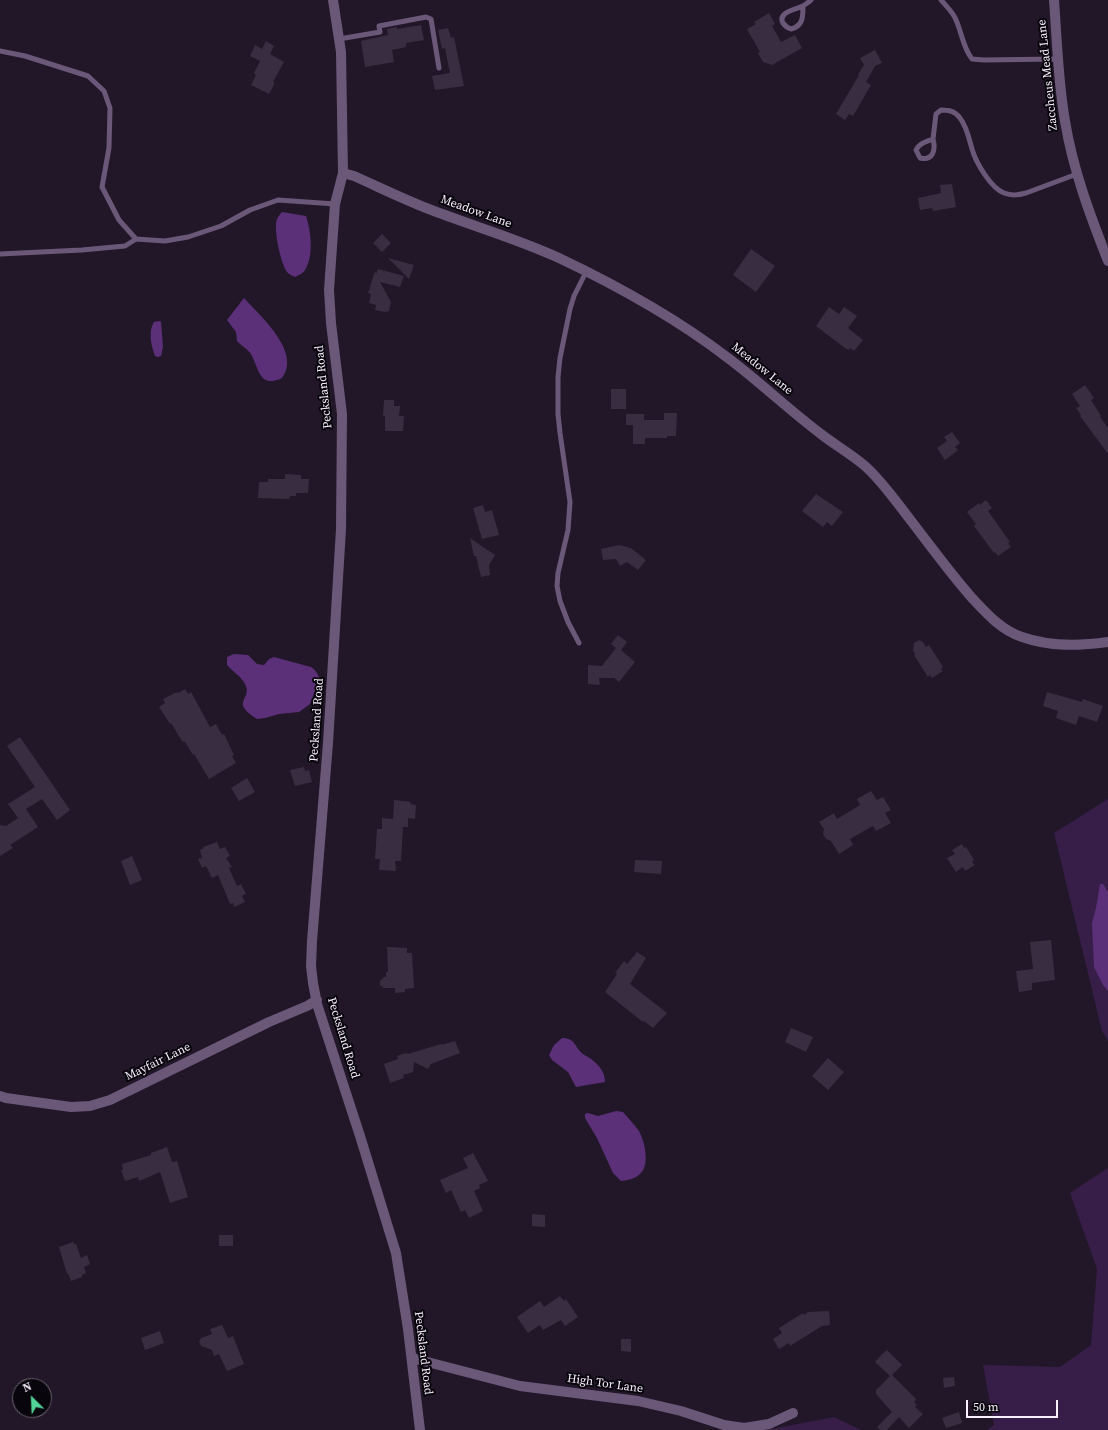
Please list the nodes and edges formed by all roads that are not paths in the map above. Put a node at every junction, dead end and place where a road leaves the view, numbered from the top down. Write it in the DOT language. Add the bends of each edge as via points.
graph roads {
  1 [pos="333,0"];
  2 [pos="811,0"];
  3 [pos="941,0"];
  4 [pos="1054,0"];
  5 [pos="803,6"];
  6 [pos="339,39"];
  7 [pos="0,51"];
  8 [pos="1058,59"];
  9 [pos="439,68"];
  10 [pos="933,139"];
  11 [pos="343,173"];
  12 [pos="1077,174"];
  13 [pos="335,204"];
  14 [pos="136,239"];
  15 [pos="0,254"];
  16 [pos="1108,261"];
  17 [pos="586,272"];
  18 [pos="579,642"];
  19 [pos="1108,642"];
  20 [pos="317,1000"];
  21 [pos="0,1096"];
  22 [pos="412,1358"];
  23 [pos="793,1413"];
  24 [pos="420,1430"];
  1 -- 6 [label="street, Pecksland Road"];
  2 -- 5 [label="lane"];
  3 -- 8 [label="lane" via="956,20 966,50 972,58"];
  4 -- 8 [label="street, Zaccheus Mead Lane"];
  5 -- 5 [label="lane" via="783,15 784,23 789,28 795,28 800,24"];
  6 -- 9 [label="lane" via="380,32 379,26 426,17 431,19"];
  6 -- 11 [label="street, Pecksland Road"];
  7 -- 14 [label="lane" via="26,56 88,76 104,91 110,108 110,148 102,187 119,220"];
  8 -- 12 [label="street, Zaccheus Mead Lane" via="1065,122"];
  10 -- 12 [label="lane" via="936,114 941,110 954,112 964,124 972,151 986,176 1006,194 1026,193"];
  11 -- 13 [label="street, Pecksland Road"];
  11 -- 17 [label="street, Meadow Lane" via="432,210 522,242"];
  12 -- 16 [label="street, Zaccheus Mead Lane"];
  13 -- 14 [label="lane" via="278,200 250,210 221,226 188,237 165,240"];
  13 -- 20 [label="street, Pecksland Road" via="330,290 342,414 341,528 328,743 312,941 312,978"];
  14 -- 15 [label="lane" via="125,246"];
  17 -- 18 [label="lane" via="570,309 558,377 559,427 570,502 568,530 557,586 568,622"];
  17 -- 19 [label="street, Meadow Lane" via="677,322 727,357 864,466 878,478 953,576 1003,628 1021,637 1043,643 1066,646"];
  20 -- 21 [label="street, Mayfair Lane" via="110,1100 90,1106 71,1107"];
  20 -- 22 [label="street, Pecksland Road" via="396,1252"];
  22 -- 23 [label="street, High Tor Lane" via="520,1386 638,1401 724,1425 744,1428 769,1424"];
  22 -- 24 [label="street, Pecksland Road"];
}
